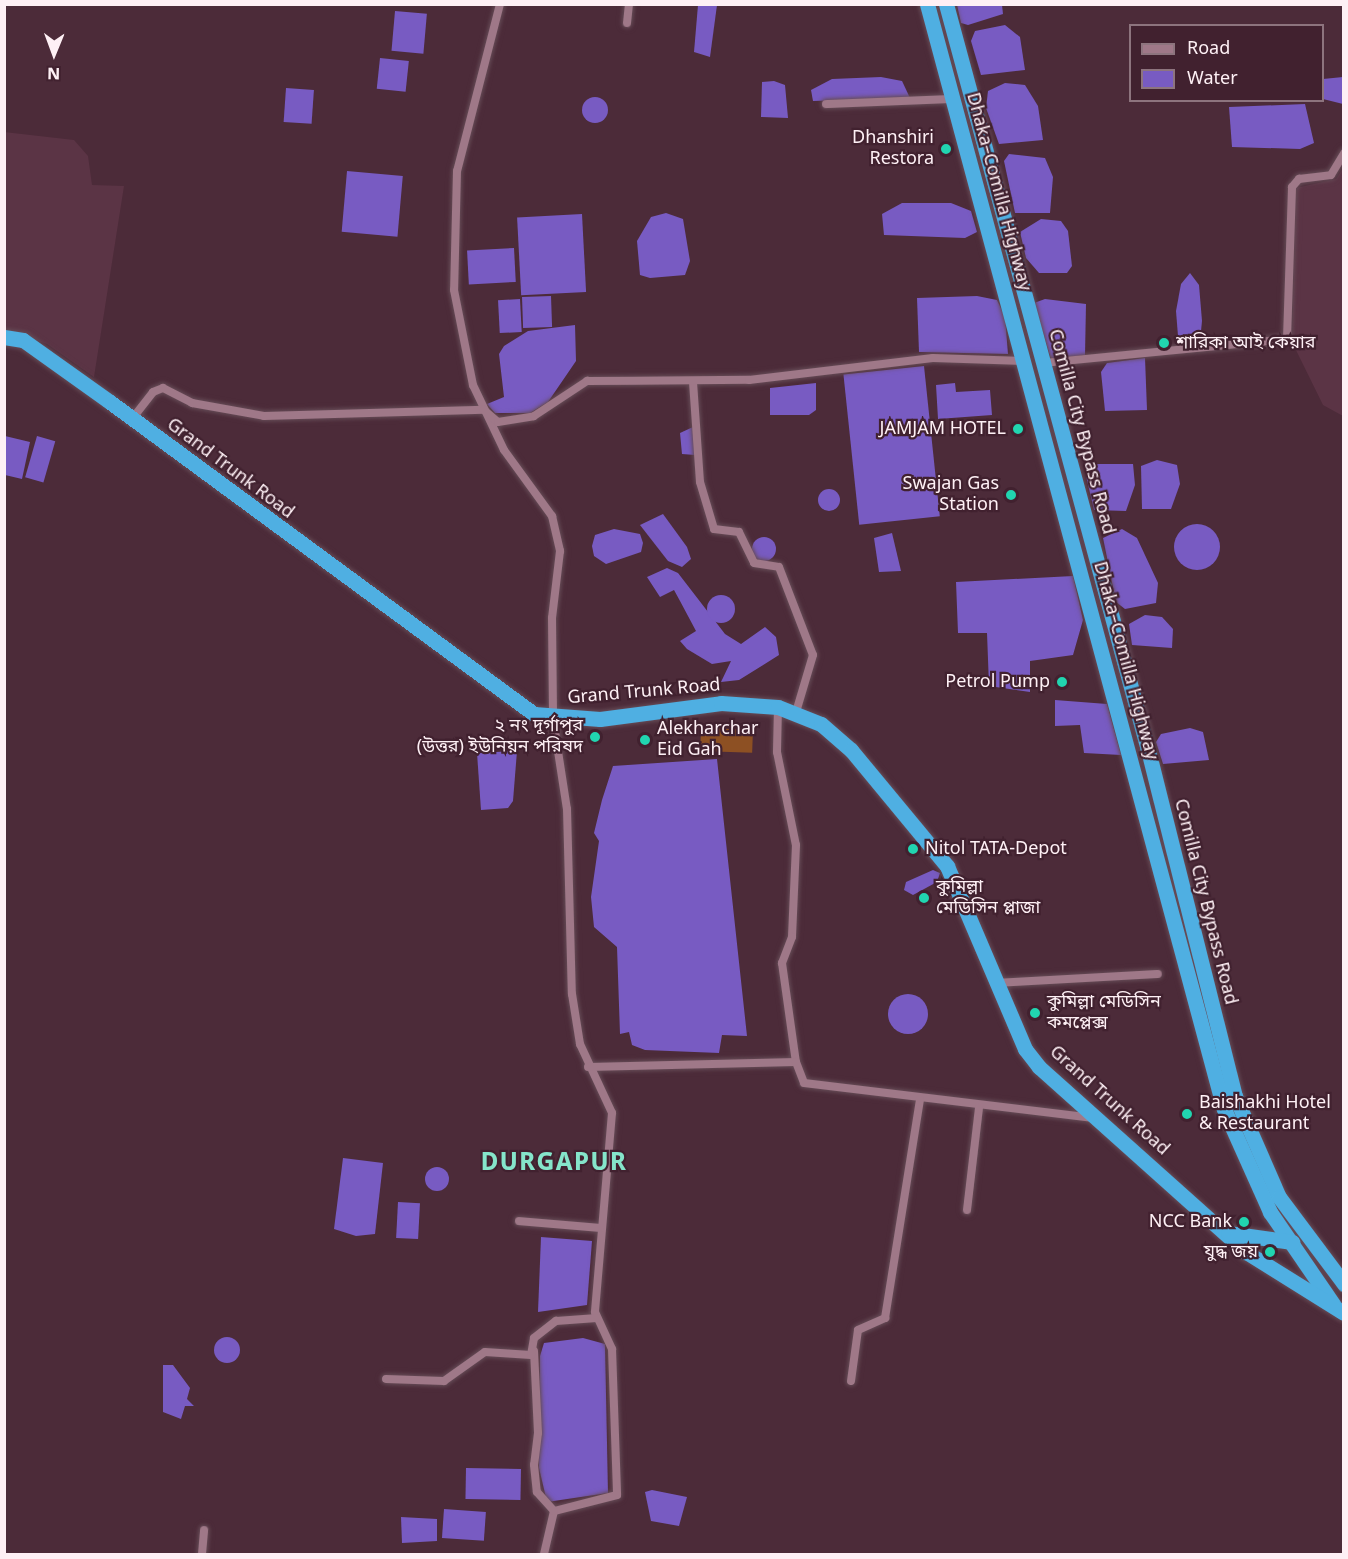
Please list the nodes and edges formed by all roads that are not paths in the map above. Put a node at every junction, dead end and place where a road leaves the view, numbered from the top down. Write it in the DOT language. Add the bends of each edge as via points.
graph roads {
  1 [pos="500,4"];
  2 [pos="629,4"];
  3 [pos="927,4"];
  4 [pos="946,4"];
  5 [pos="627,23"];
  6 [pos="953,99"];
  7 [pos="826,104"];
  8 [pos="1344,153"];
  9 [pos="4,337"];
  10 [pos="1024,361"];
  11 [pos="1044,363"];
  12 [pos="693,382"];
  13 [pos="484,410"];
  14 [pos="132,419"];
  15 [pos="778,707"];
  16 [pos="796,712"];
  17 [pos="553,719"];
  18 [pos="1158,974"];
  19 [pos="995,983"];
  20 [pos="796,1062"];
  21 [pos="588,1066"];
  22 [pos="920,1100"];
  23 [pos="979,1108"];
  24 [pos="1097,1118"];
  25 [pos="967,1210"];
  26 [pos="519,1221"];
  27 [pos="600,1228"];
  28 [pos="1307,1240"];
  29 [pos="1288,1241"];
  30 [pos="1246,1244"];
  31 [pos="1318,1267"];
  32 [pos="1344,1284"];
  33 [pos="1339,1309"];
  34 [pos="597,1318"];
  35 [pos="533,1348"];
  36 [pos="386,1378"];
  37 [pos="851,1381"];
  38 [pos="554,1511"];
  39 [pos="204,1530"];
  40 [pos="202,1554"];
  41 [pos="544,1554"];
  1 -- 13 [label="street" via="457,171 453,205 454,290 472,385"];
  2 -- 5 [label="street"];
  3 -- 6 [label="highway, Dhaka–Comilla Highway"];
  4 -- 11 [label="highway, Comilla City Bypass Road"];
  6 -- 7 [label="street"];
  6 -- 10 [label="highway, Dhaka–Comilla Highway"];
  8 -- 11 [label="street" via="1331,175 1299,179 1292,187 1287,339"];
  9 -- 14 [label="highway, Grand Trunk Road" via="22,340"];
  10 -- 12 [label="street" via="933,358 787,377"];
  10 -- 29 [label="highway, Dhaka–Comilla Highway" via="1219,1091 1257,1188"];
  11 -- 28 [label="highway, Comilla City Bypass Road" via="1235,1096 1270,1180"];
  12 -- 13 [label="street" via="587,381 534,416 498,422"];
  12 -- 16 [label="street" via="700,482 714,530 739,532 754,563 779,567 813,656"];
  13 -- 14 [label="street" via="264,416 192,403 164,388 153,392"];
  13 -- 17 [label="street" via="504,450 552,516 560,551 552,618"];
  14 -- 17 [label="highway, Grand Trunk Road" via="517,704"];
  15 -- 16 [label="highway, Grand Trunk Road"];
  15 -- 17 [label="highway, Grand Trunk Road" via="721,703"];
  15 -- 20 [label="street" via="777,752 796,845 792,937 782,979"];
  16 -- 19 [label="highway, Grand Trunk Road" via="851,750 947,866"];
  17 -- 21 [label="street" via="567,809 572,994"];
  18 -- 19 [label="street"];
  19 -- 24 [label="highway, Grand Trunk Road" via="1025,1049"];
  20 -- 21 [label="street"];
  20 -- 22 [label="street" via="804,1083"];
  21 -- 27 [label="street" via="612,1113"];
  22 -- 23 [label="street"];
  22 -- 37 [label="street" via="885,1318 858,1330"];
  23 -- 24 [label="street"];
  23 -- 25 [label="street"];
  24 -- 30 [label="highway, Grand Trunk Road" via="1222,1231"];
  26 -- 27 [label="street"];
  27 -- 34 [label="street"];
  28 -- 29 [label="highway, Grand Trunk Road"];
  28 -- 31 [label="highway, Dhaka–Comilla Highway"];
  29 -- 30 [label="highway, Grand Trunk Road"];
  29 -- 31 [label="highway, Dhaka–Comilla Highway"];
  30 -- 33 [label="highway, Grand Trunk Road"];
  31 -- 32 [label="highway, Dhaka–Comilla Highway"];
  31 -- 33 [label="highway, Dhaka–Comilla Highway"];
  34 -- 35 [label="street" via="545,1327"];
  34 -- 38 [label="street" via="612,1349 617,1495"];
  35 -- 36 [label="street" via="531,1355 485,1352 444,1381"];
  35 -- 38 [label="street" via="537,1492"];
  38 -- 41 [label="street"];
  39 -- 40 [label="street"];
}
